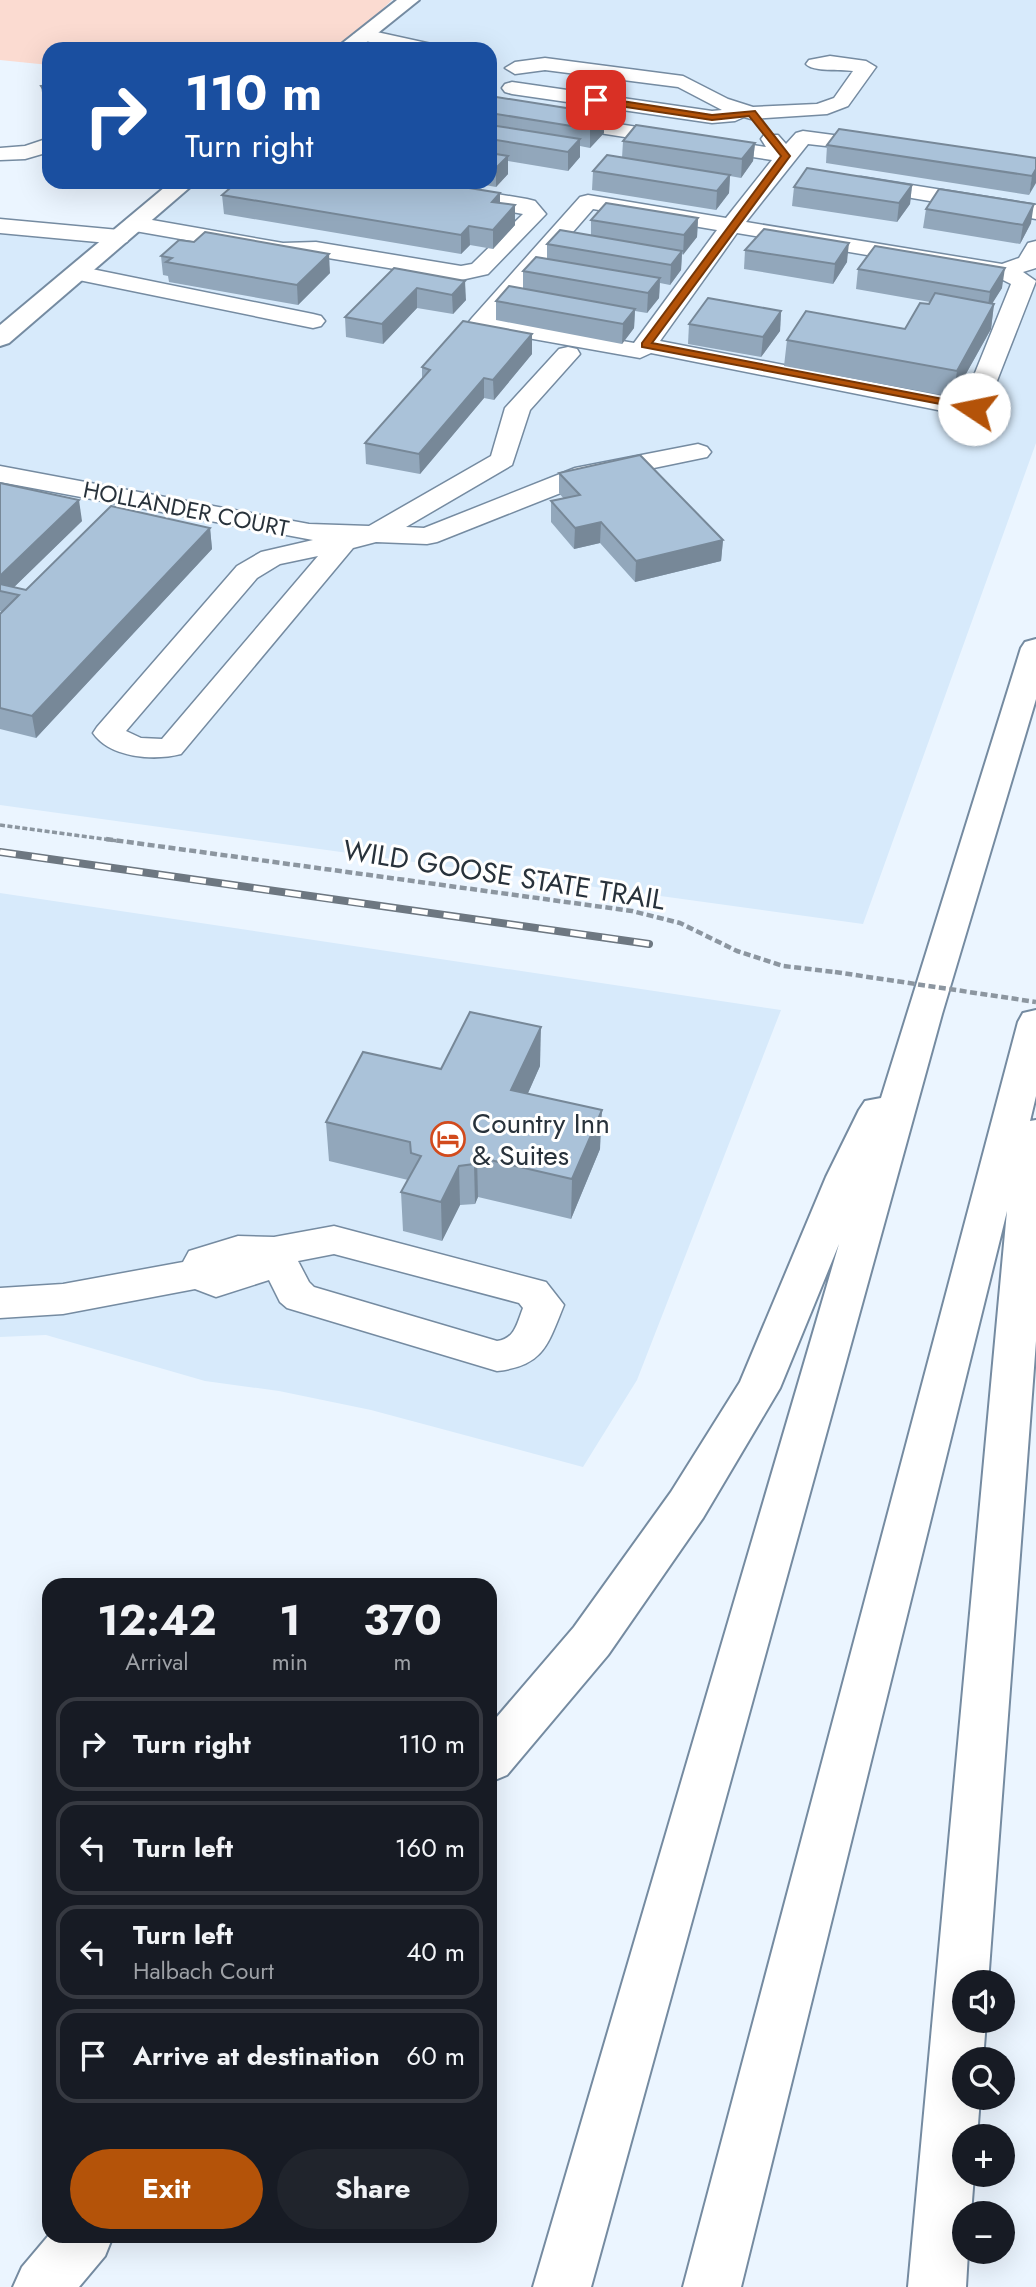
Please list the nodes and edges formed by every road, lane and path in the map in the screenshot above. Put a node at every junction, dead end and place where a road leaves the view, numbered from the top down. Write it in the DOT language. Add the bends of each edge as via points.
graph roads {
  1 [pos="392,0"];
  2 [pos="409,0"];
  3 [pos="363,35"];
  4 [pos="350,42"];
  5 [pos="353,42"];
  6 [pos="396,42"];
  7 [pos="816,64"];
  8 [pos="497,82"];
  9 [pos="497,85"];
  10 [pos="596,100"];
  11 [pos="497,111"];
  12 [pos="751,113"];
  13 [pos="572,123"];
  14 [pos="42,147"];
  15 [pos="904,150"];
  16 [pos="0,153"];
  17 [pos="781,163"];
  18 [pos="803,173"];
  19 [pos="844,180"];
  20 [pos="177,189"];
  21 [pos="428,189"];
  22 [pos="1036,212"];
  23 [pos="0,226"];
  24 [pos="733,226"];
  25 [pos="127,230"];
  26 [pos="1036,248"];
  27 [pos="1003,271"];
  28 [pos="77,273"];
  29 [pos="313,321"];
  30 [pos="0,338"];
  31 [pos="645,345"];
  32 [pos="568,354"];
  33 [pos="698,452"];
  34 [pos="0,474"];
  35 [pos="373,535"];
  36 [pos="343,543"];
  37 [pos="1036,648"];
  38 [pos="0,825"];
  39 [pos="1036,1002"];
  40 [pos="924,1014"];
  41 [pos="1036,1022"];
  42 [pos="1036,1133"];
  43 [pos="274,1251"];
  44 [pos="0,1303"];
  45 [pos="497,1752"];
  46 [pos="79,2243"];
  47 [pos="42,2287"];
  48 [pos="562,2287"];
  49 [pos="712,2287"];
  50 [pos="937,2287"];
  1 -- 4 [label="main road"];
  2 -- 3 [label="main road"];
  3 -- 5 [label="main road"];
  3 -- 6 [label="street"];
  7 -- 12 [label="street" via="866,67 841,102 820,110"];
  8 -- 12 [label="street" via="507,65 545,64 682,82"];
  9 -- 10 [label="street"];
  10 -- 12 [label="street" via="712,117"];
  10 -- 13 [label="street"];
  11 -- 13 [label="street"];
  12 -- 17 [label="street"];
  13 -- 17 [label="street"];
  14 -- 16 [label="street" via="26,153"];
  15 -- 17 [label="street" via="803,137"];
  17 -- 18 [label="street"];
  17 -- 24 [label="street"];
  19 -- 22 [label="street"];
  20 -- 25 [label="main road"];
  21 -- 25 [label="street" via="527,206 535,214 480,269 461,273 316,249 283,250"];
  23 -- 25 [label="street"];
  24 -- 27 [label="street"];
  24 -- 31 [label="street"];
  24 -- 31 [label="street" via="588,202 480,323 640,351"];
  25 -- 28 [label="main road"];
  26 -- 27 [label="street" via="1028,263"];
  27 -- 31 [label="street" via="1024,281 974,409"];
  28 -- 29 [label="street"];
  28 -- 30 [label="main road"];
  32 -- 35 [label="street" via="519,408 503,460"];
  33 -- 35 [label="street" via="584,474 427,536"];
  34 -- 35 [label="street, HOLLANDER COURT" via="309,532"];
  35 -- 36 [label="street"];
  36 -- 36 [label="street" via="271,558 247,572 108,733 135,747 170,748"];
  37 -- 40 [label="main road"];
  38 -- 39 [label="path, WILD GOOSE STATE TRAIL, bridge" via="632,911 680,923 737,951 783,965"];
  40 -- 45 [label="main road" via="846,1177 759,1388 687,1505 591,1642"];
  40 -- 48 [label="main road"];
  41 -- 49 [label="main road"];
  42 -- 50 [label="main road"];
  43 -- 43 [label="street" via="312,1242 348,1242 532,1292 544,1305 525,1348 497,1356 301,1298"];
  43 -- 44 [label="street" via="258,1269 216,1282 198,1274 63,1299"];
  46 -- 47 [label="main road"];
}
